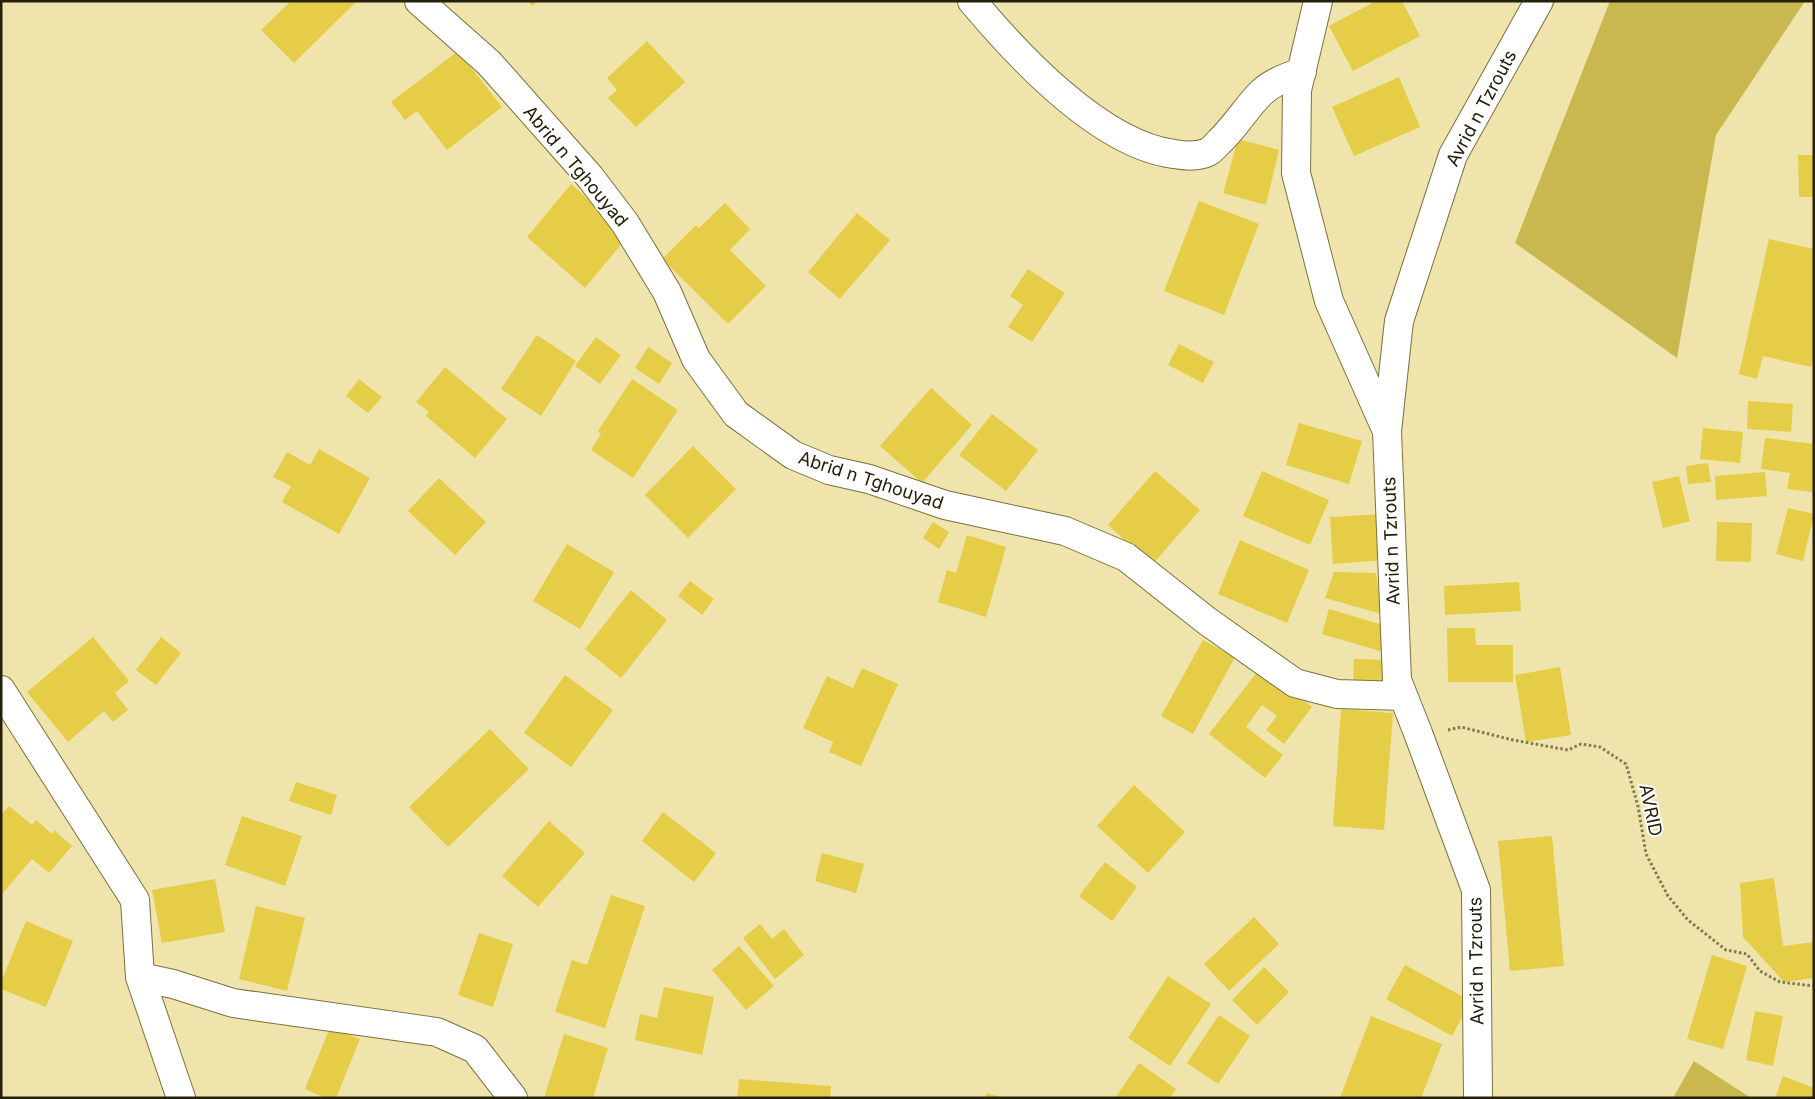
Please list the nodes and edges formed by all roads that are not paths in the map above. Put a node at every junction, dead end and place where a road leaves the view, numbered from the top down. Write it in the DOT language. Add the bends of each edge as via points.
graph roads {
  1 [pos="419,1"];
  2 [pos="972,1"];
  3 [pos="1318,1"];
  4 [pos="1539,1"];
  5 [pos="1302,72"];
  6 [pos="1387,431"];
  7 [pos="1,690"];
  8 [pos="1403,696"];
  9 [pos="140,977"];
  10 [pos="181,1098"];
  11 [pos="513,1098"];
  12 [pos="1478,1098"];
  1 -- 8 [label="street, Abrid n Tghouyad" via="489,64 590,177 624,223 667,292 701,367 736,414 793,455 829,470 869,479 945,505 1065,531 1126,557 1207,621 1295,683 1337,694"];
  2 -- 5 [label="street" via="1031,66 1098,122 1139,145 1163,153 1190,156 1209,152 1233,129 1262,91"];
  3 -- 5 [label="street"];
  4 -- 6 [label="street, Avrid n Tzrouts" via="1452,155 1398,321"];
  5 -- 6 [label="street" via="1297,90 1296,173 1329,301"];
  6 -- 8 [label="street, Avrid n Tzrouts" via="1397,680"];
  7 -- 9 [label="street" via="135,900"];
  8 -- 12 [label="street, Avrid n Tzrouts" via="1476,890"];
  9 -- 10 [label="street"];
  9 -- 11 [label="street" via="233,1004 437,1032 475,1049"];
}
